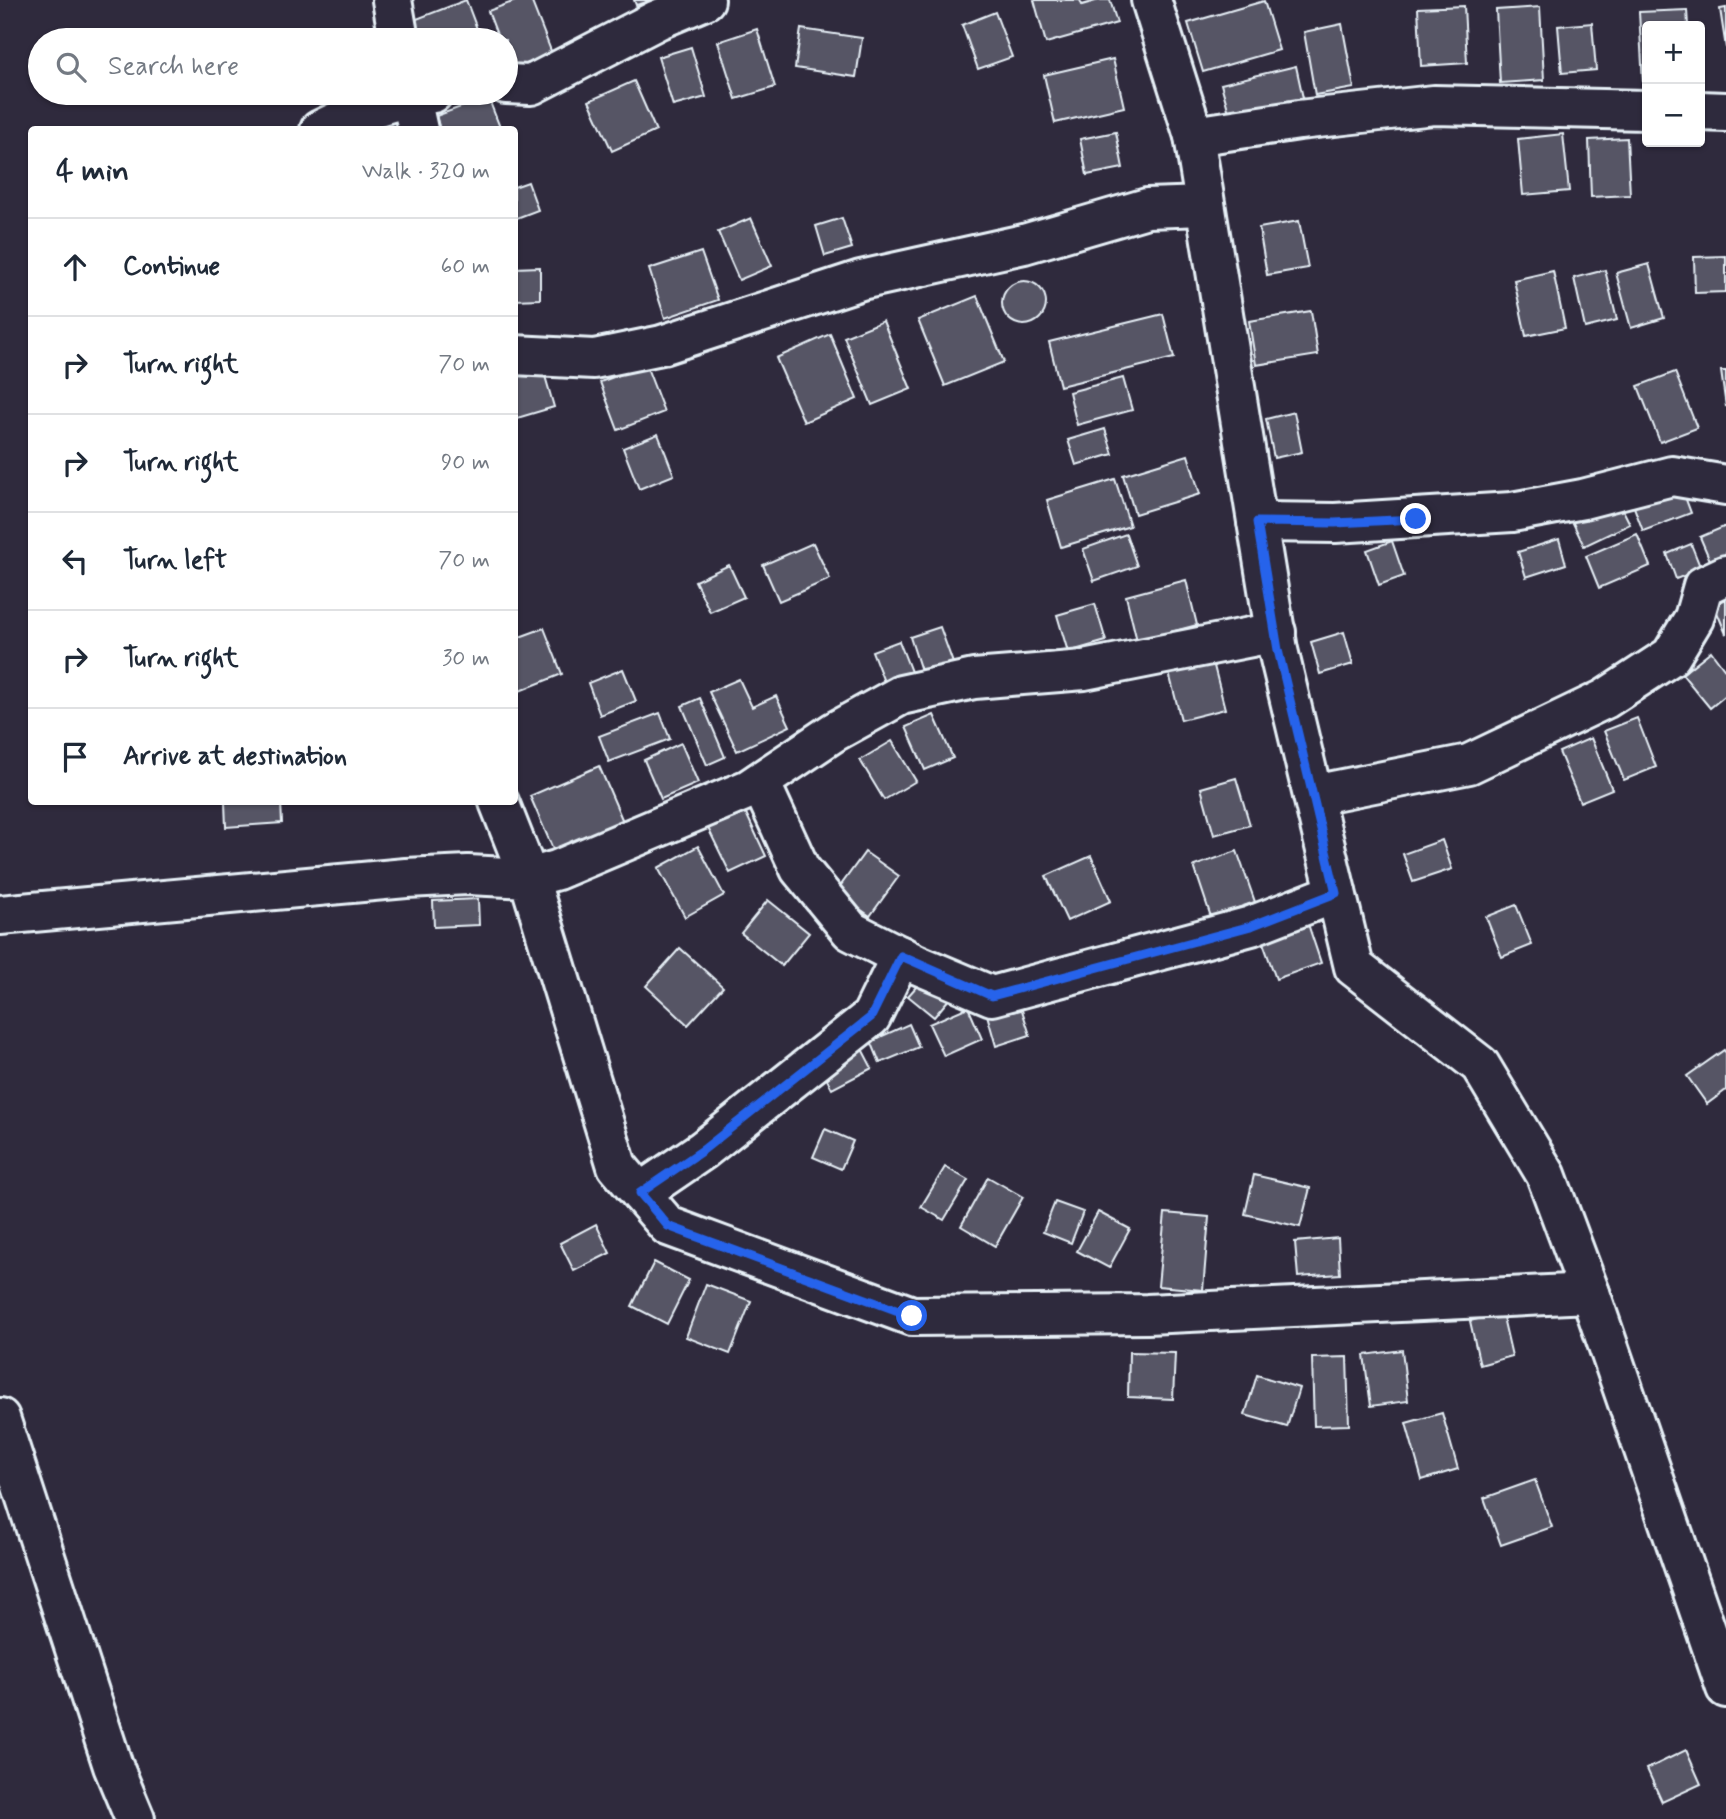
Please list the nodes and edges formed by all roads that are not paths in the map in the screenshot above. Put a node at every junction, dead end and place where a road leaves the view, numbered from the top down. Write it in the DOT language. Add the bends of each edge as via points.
graph roads {
  1 [pos="393,0"];
  2 [pos="705,0"];
  3 [pos="1151,0"];
  4 [pos="396,28"];
  5 [pos="518,84"];
  6 [pos="409,105"];
  7 [pos="1642,110"];
  8 [pos="1705,111"];
  9 [pos="1726,112"];
  10 [pos="327,126"];
  11 [pos="1194,136"];
  12 [pos="1205,206"];
  13 [pos="518,355"];
  14 [pos="1726,485"];
  15 [pos="1257,522"];
  16 [pos="1726,575"];
  17 [pos="1276,632"];
  18 [pos="760,782"];
  19 [pos="1313,795"];
  20 [pos="500,805"];
  21 [pos="529,878"];
  22 [pos="1336,893"];
  23 [pos="0,915"];
  24 [pos="901,956"];
  25 [pos="640,1193"];
  26 [pos="1590,1293"];
  27 [pos="0,1418"];
  28 [pos="1726,1688"];
  29 [pos="135,1819"];
  1 -- 4 [label="street"];
  2 -- 5 [label="street" via="531,85"];
  3 -- 11 [label="street"];
  6 -- 10 [label="street"];
  7 -- 11 [label="street" via="1434,106"];
  8 -- 9 [label="street"];
  11 -- 12 [label="street"];
  12 -- 13 [label="street" via="1147,208 1024,244 861,280 662,345 594,359"];
  12 -- 15 [label="street"];
  14 -- 15 [label="street" via="1672,476 1512,512 1335,523"];
  15 -- 17 [label="street"];
  16 -- 19 [label="street" via="1703,586 1695,618 1671,656 1605,699 1469,764"];
  17 -- 18 [label="street" via="1084,670 974,679 901,695 834,732"];
  17 -- 19 [label="street"];
  18 -- 21 [label="street" via="655,831"];
  18 -- 24 [label="street" via="800,869 851,931"];
  19 -- 22 [label="street"];
  20 -- 21 [label="street"];
  21 -- 23 [label="street" via="406,878"];
  21 -- 25 [label="street" via="617,1166"];
  22 -- 24 [label="street" via="1251,926 992,996"];
  22 -- 26 [label="street" via="1354,967 1480,1065 1546,1175"];
  24 -- 25 [label="street" via="871,1017 703,1150"];
  25 -- 26 [label="street" via="668,1226 912,1316 1147,1314"];
  26 -- 28 [label="street"];
  27 -- 29 [label="street" via="113,1766"];
}
